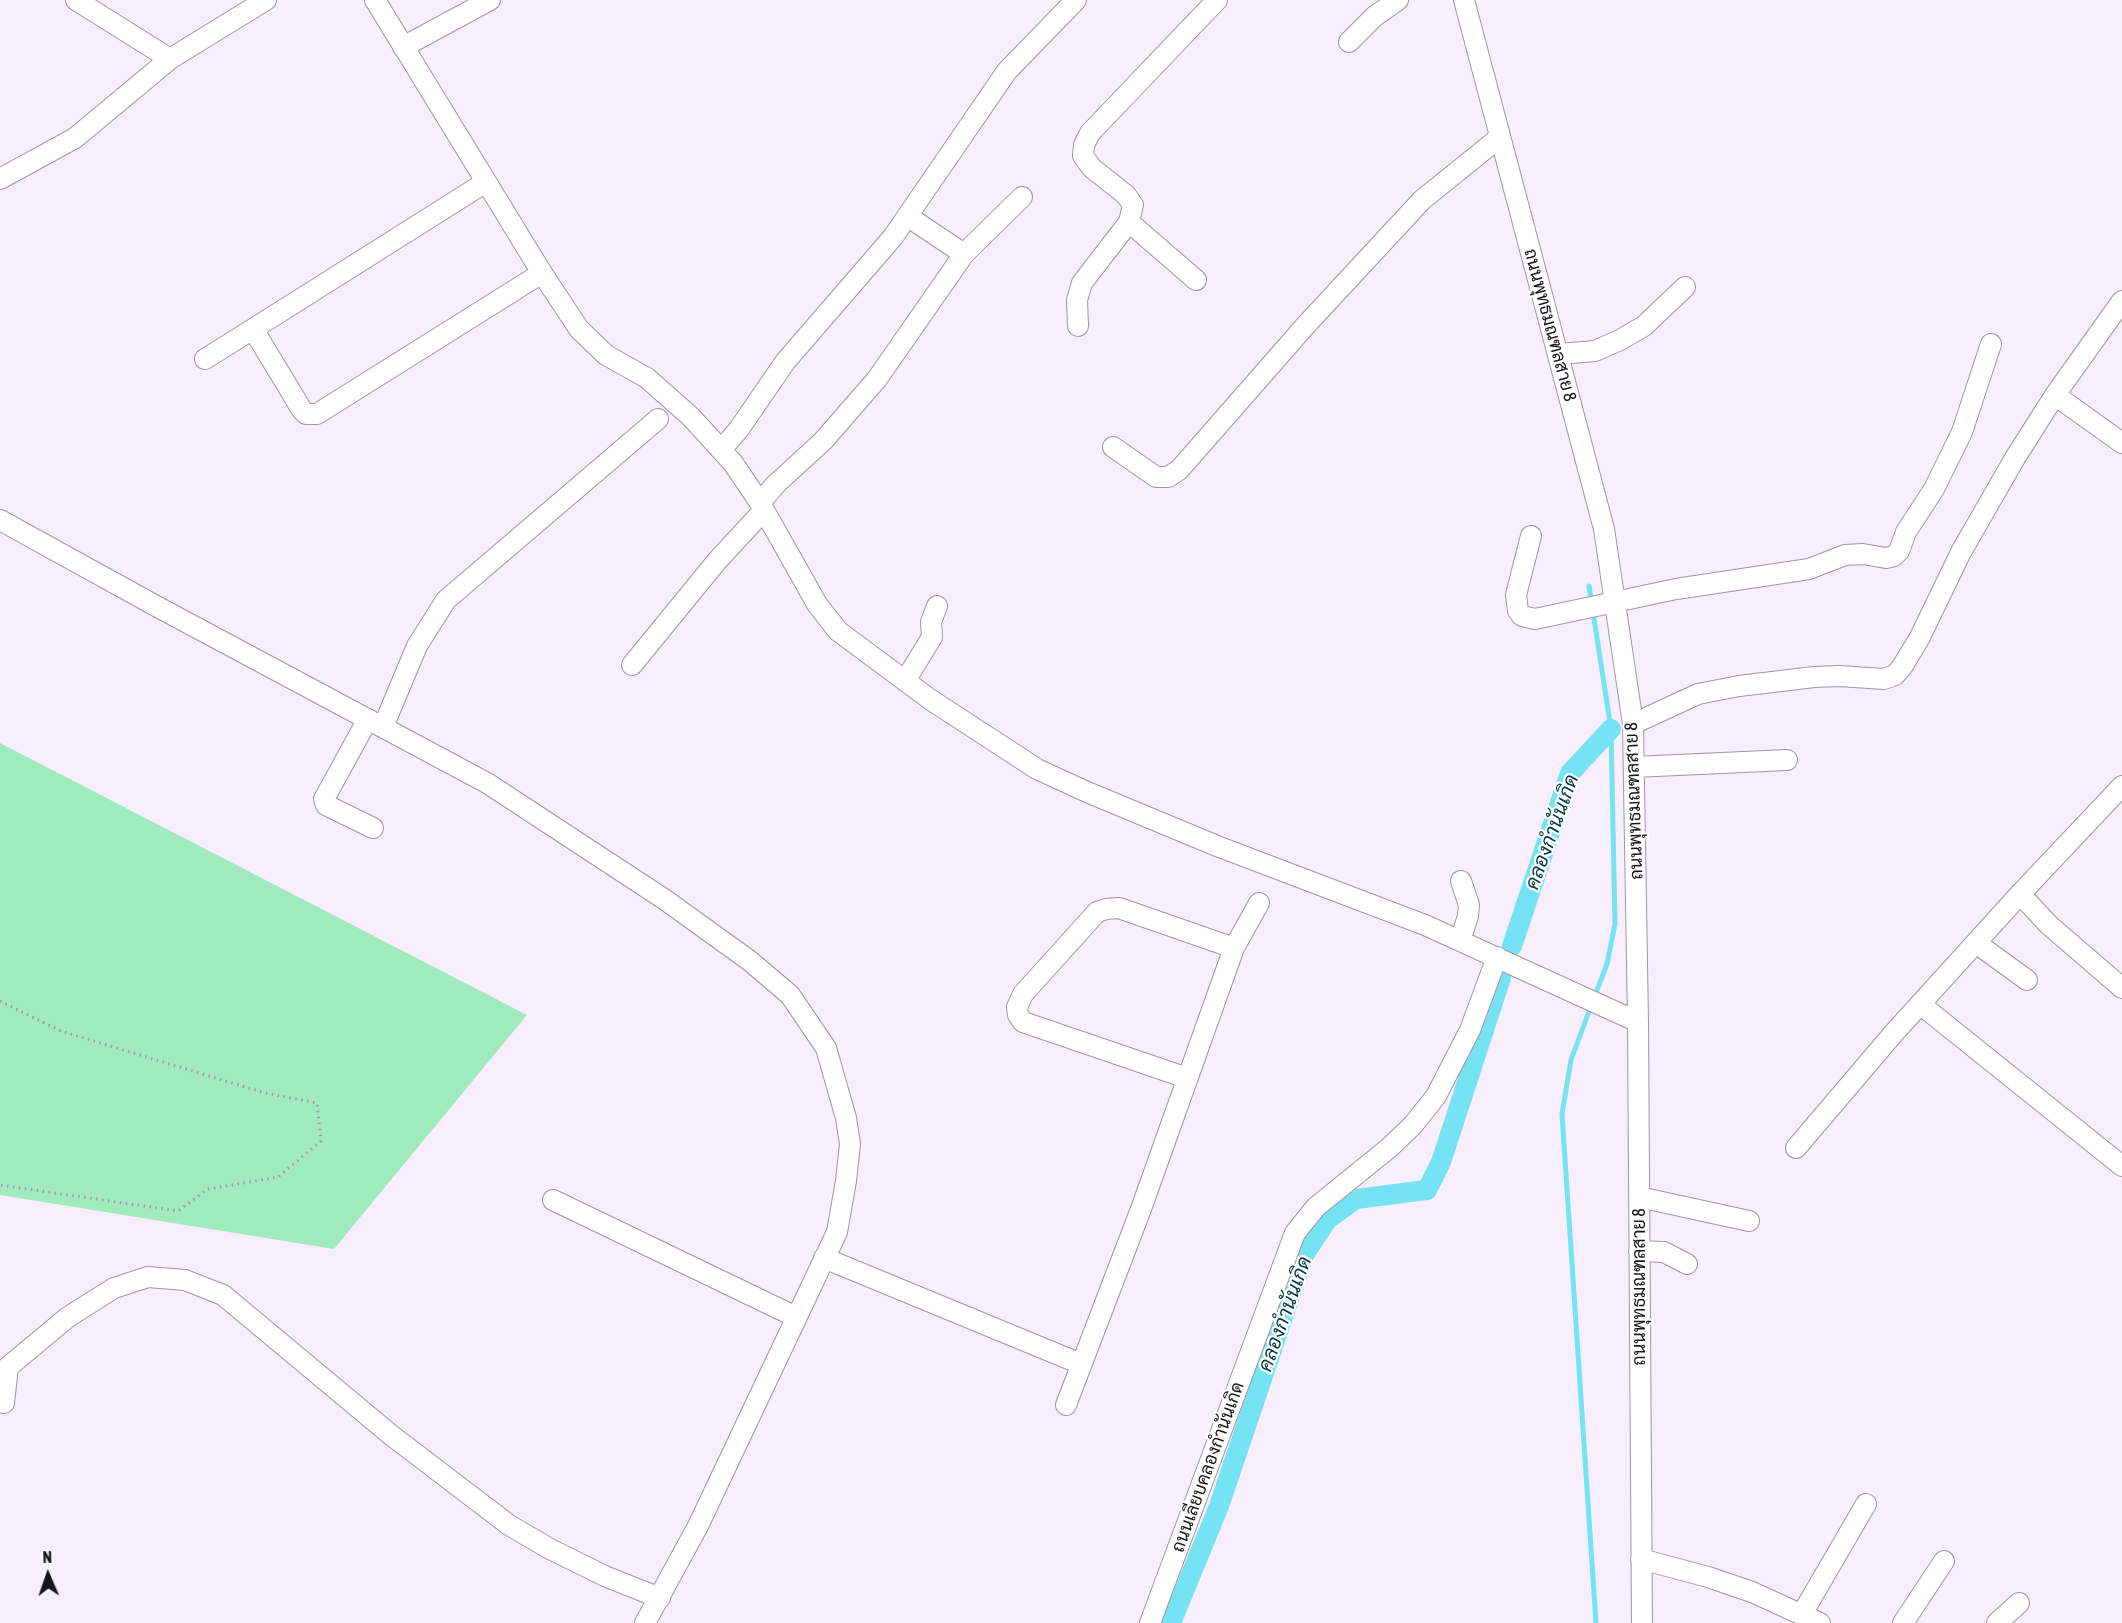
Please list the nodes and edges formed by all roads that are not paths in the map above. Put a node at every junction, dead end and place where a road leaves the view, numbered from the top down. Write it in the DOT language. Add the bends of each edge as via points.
graph roads {
  1 [pos="76,0"];
  2 [pos="266,0"];
  3 [pos="375,0"];
  4 [pos="490,0"];
  5 [pos="1076,0"];
  6 [pos="1217,0"];
  7 [pos="1398,0"];
  8 [pos="1464,0"];
  9 [pos="1348,42"];
  10 [pos="403,47"];
  11 [pos="170,59"];
  12 [pos="1500,137"];
  13 [pos="0,179"];
  14 [pos="486,182"];
  15 [pos="1023,197"];
  16 [pos="907,216"];
  17 [pos="1129,222"];
  18 [pos="964,254"];
  19 [pos="542,273"];
  20 [pos="1196,280"];
  21 [pos="1685,286"];
  22 [pos="2122,301"];
  23 [pos="1078,326"];
  24 [pos="253,329"];
  25 [pos="1991,344"];
  26 [pos="1558,354"];
  27 [pos="205,359"];
  28 [pos="2055,395"];
  29 [pos="658,419"];
  30 [pos="2122,442"];
  31 [pos="1113,447"];
  32 [pos="721,450"];
  33 [pos="762,507"];
  34 [pos="0,520"];
  35 [pos="1532,536"];
  36 [pos="1616,603"];
  37 [pos="937,606"];
  38 [pos="632,664"];
  39 [pos="905,681"];
  40 [pos="375,723"];
  41 [pos="1633,724"];
  42 [pos="1787,760"];
  43 [pos="1634,767"];
  44 [pos="2122,786"];
  45 [pos="373,828"];
  46 [pos="1461,881"];
  47 [pos="2020,894"];
  48 [pos="1259,903"];
  49 [pos="1460,941"];
  50 [pos="1976,943"];
  51 [pos="1234,948"];
  52 [pos="1497,957"];
  53 [pos="2027,980"];
  54 [pos="2122,988"];
  55 [pos="1920,1004"];
  56 [pos="1638,1022"];
  57 [pos="1187,1078"];
  58 [pos="1796,1148"];
  59 [pos="2122,1166"];
  60 [pos="1639,1197"];
  61 [pos="554,1200"];
  62 [pos="1749,1221"];
  63 [pos="1639,1251"];
  64 [pos="824,1258"];
  65 [pos="1687,1264"];
  66 [pos="796,1317"];
  67 [pos="1081,1364"];
  68 [pos="4,1403"];
  69 [pos="1066,1405"];
  70 [pos="1866,1504"];
  71 [pos="1641,1559"];
  72 [pos="1944,1561"];
  73 [pos="660,1598"];
  74 [pos="2019,1604"];
  75 [pos="1802,1614"];
  76 [pos="645,1623"];
  77 [pos="1150,1623"];
  78 [pos="1642,1623"];
  79 [pos="1820,1623"];
  80 [pos="1904,1623"];
  81 [pos="1997,1623"];
  1 -- 11 [label="street"];
  2 -- 11 [label="street"];
  3 -- 10 [label="street"];
  4 -- 10 [label="street"];
  5 -- 16 [label="street" via="1007,71"];
  6 -- 17 [label="street" via="1090,134 1084,145 1083,156 1092,168 1132,204"];
  7 -- 9 [label="street"];
  8 -- 12 [label="street, ถนนพุทธมณฑลสาย 8"];
  10 -- 14 [label="street"];
  11 -- 13 [label="street" via="75,138"];
  12 -- 26 [label="street, ถนนพุทธมณฑลสาย 8"];
  12 -- 31 [label="street" via="1422,200 1179,470 1168,477 1156,477"];
  14 -- 19 [label="street"];
  14 -- 24 [label="street"];
  15 -- 18 [label="street"];
  16 -- 18 [label="street"];
  16 -- 32 [label="street" via="785,362"];
  17 -- 20 [label="street"];
  17 -- 23 [label="street" via="1082,283 1077,300"];
  18 -- 33 [label="street" via="877,379 823,441 775,485"];
  19 -- 24 [label="street" via="317,414 302,410"];
  19 -- 32 [label="street" via="579,328 606,354 646,378 691,417"];
  21 -- 26 [label="street" via="1644,326 1620,340 1595,351"];
  22 -- 28 [label="street"];
  24 -- 27 [label="street"];
  25 -- 36 [label="street" via="1962,432 1894,556 1845,555 1809,569 1676,589"];
  26 -- 36 [label="street, ถนนพุทธมณฑลสาย 8" via="1604,529"];
  28 -- 30 [label="street"];
  28 -- 41 [label="street" via="1961,552 1920,637 1895,675 1884,679 1814,676 1698,694"];
  29 -- 40 [label="street" via="446,600"];
  32 -- 33 [label="street"];
  33 -- 38 [label="street"];
  33 -- 39 [label="street" via="817,604 838,631"];
  34 -- 40 [label="street"];
  35 -- 36 [label="street" via="1516,595 1522,616 1535,619"];
  36 -- 41 [label="street, ถนนพุทธมณฑลสาย 8"];
  37 -- 39 [label="street" via="931,622 932,637"];
  39 -- 49 [label="street" via="1037,770"];
  40 -- 45 [label="street" via="324,799 326,805"];
  40 -- 64 [label="street" via="488,783 684,913 790,995 826,1048 850,1144 837,1232"];
  41 -- 43 [label="street, ถนนพุทธมณฑลสาย 8"];
  42 -- 43 [label="street"];
  43 -- 56 [label="street, ถนนพุทธมณฑลสาย 8"];
  44 -- 47 [label="street"];
  46 -- 49 [label="street" via="1469,905"];
  47 -- 50 [label="street"];
  47 -- 54 [label="street" via="2049,925"];
  48 -- 51 [label="street"];
  49 -- 52 [label="street"];
  50 -- 53 [label="street"];
  50 -- 55 [label="street"];
  51 -- 57 [label="street"];
  51 -- 57 [label="street" via="1119,908 1106,909 1097,912 1023,994 1017,1007 1023,1022"];
  52 -- 56 [label="street"];
  52 -- 77 [label="street, ถนนเลียบคลองกำนันเกิด" via="1470,1030 1436,1096 1413,1125 1316,1207 1295,1233"];
  55 -- 58 [label="street"];
  55 -- 59 [label="street"];
  56 -- 60 [label="street, ถนนพุทธมณฑลสาย 8"];
  57 -- 67 [label="street"];
  60 -- 62 [label="street"];
  60 -- 63 [label="street, ถนนพุทธมณฑลสาย 8"];
  61 -- 66 [label="street"];
  63 -- 65 [label="street" via="1664,1252"];
  63 -- 71 [label="street, ถนนพุทธมณฑลสาย 8"];
  64 -- 66 [label="street"];
  64 -- 67 [label="street"];
  66 -- 73 [label="street"];
  67 -- 69 [label="street"];
  68 -- 73 [label="street" via="8,1367 68,1317 114,1288 148,1277 185,1280 223,1295 392,1435 509,1525 550,1549"];
  70 -- 75 [label="street"];
  71 -- 75 [label="street" via="1752,1592"];
  71 -- 78 [label="street, ถนนพุทธมณฑลสาย 8"];
  72 -- 80 [label="street"];
  73 -- 76 [label="street"];
  74 -- 81 [label="street"];
  75 -- 79 [label="street"];
}
